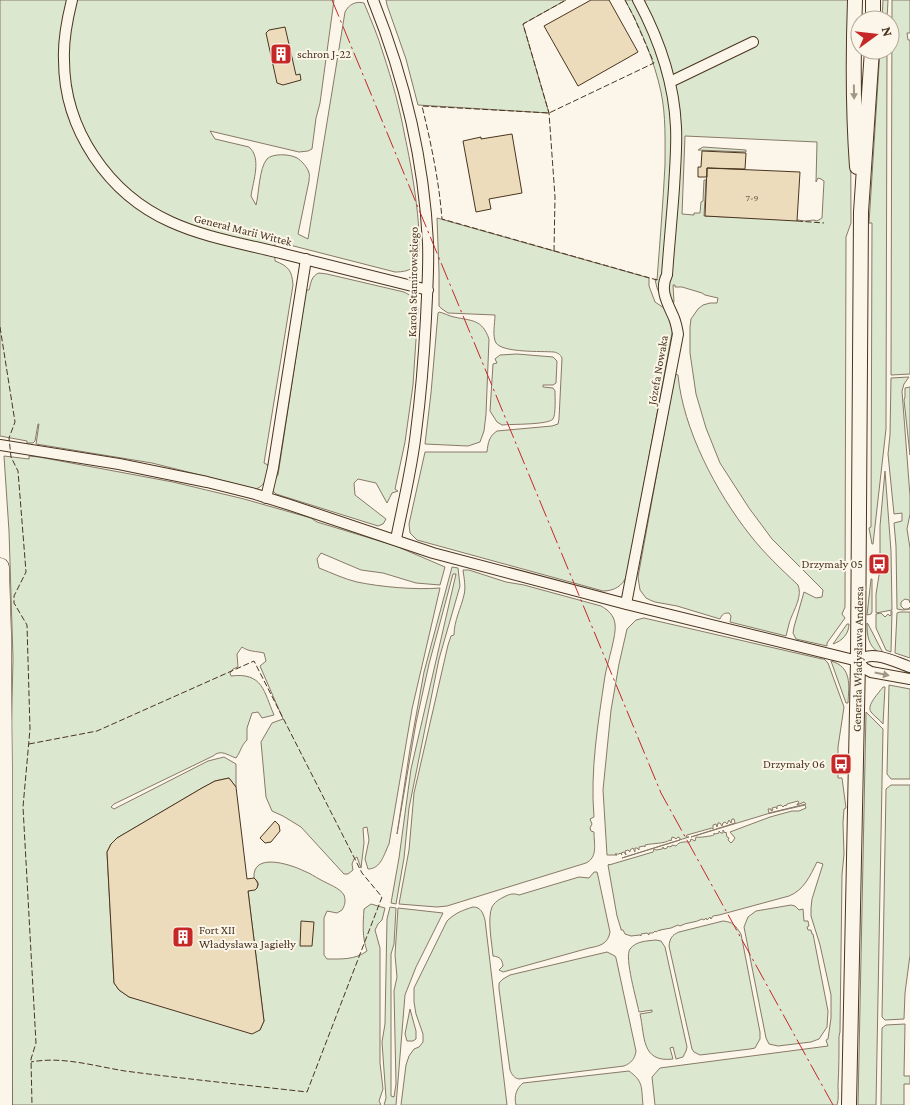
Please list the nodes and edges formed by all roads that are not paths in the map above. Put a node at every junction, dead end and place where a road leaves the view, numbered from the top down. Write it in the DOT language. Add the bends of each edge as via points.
graph roads {
  1 [pos="72,0"];
  2 [pos="373,0"];
  3 [pos="638,0"];
  4 [pos="855,0"];
  5 [pos="753,42"];
  6 [pos="871,60"];
  7 [pos="670,82"];
  8 [pos="861,212"];
  9 [pos="306,260"];
  10 [pos="428,290"];
  11 [pos="0,445"];
  12 [pos="266,498"];
  13 [pos="396,539"];
  14 [pos="0,568"];
  15 [pos="626,604"];
  16 [pos="858,661"];
  17 [pos="910,667"];
  18 [pos="910,679"];
  19 [pos="3,1105"];
  20 [pos="849,1105"];
  1 -- 9 [label="street, Generał Marii Wittek" via="64,46 68,98 84,141 111,179 142,206 183,228"];
  2 -- 10 [label="street, Karola Stamirowskiego" via="397,68 418,156 427,233"];
  3 -- 7 [label="street, Józefa Nowaka" via="662,53"];
  4 -- 8 [label="main road, Generała Władysława Andersa, one-way" via="854,120"];
  5 -- 7 [label="street"];
  6 -- 8 [label="main road, Generała Władysława Andersa"];
  7 -- 15 [label="street, Józefa Nowaka" via="676,144 664,284 666,302 678,334"];
  8 -- 16 [label="main road, Generała Władysława Andersa"];
  9 -- 10 [label="street, Generał Marii Wittek"];
  9 -- 12 [label="street, Generał Marii Wittek"];
  10 -- 13 [label="street, Karola Stamirowskiego" via="416,432"];
  11 -- 12 [label="street" via="119,464"];
  12 -- 13 [label="street"];
  13 -- 15 [label="street" via="434,553"];
  14 -- 19 [label="highway"];
  15 -- 16 [label="street"];
  16 -- 17 [label="street" via="872,656"];
  16 -- 18 [label="street, one-way" via="871,672"];
  16 -- 20 [label="main road, Generała Władysława Andersa"];
}
